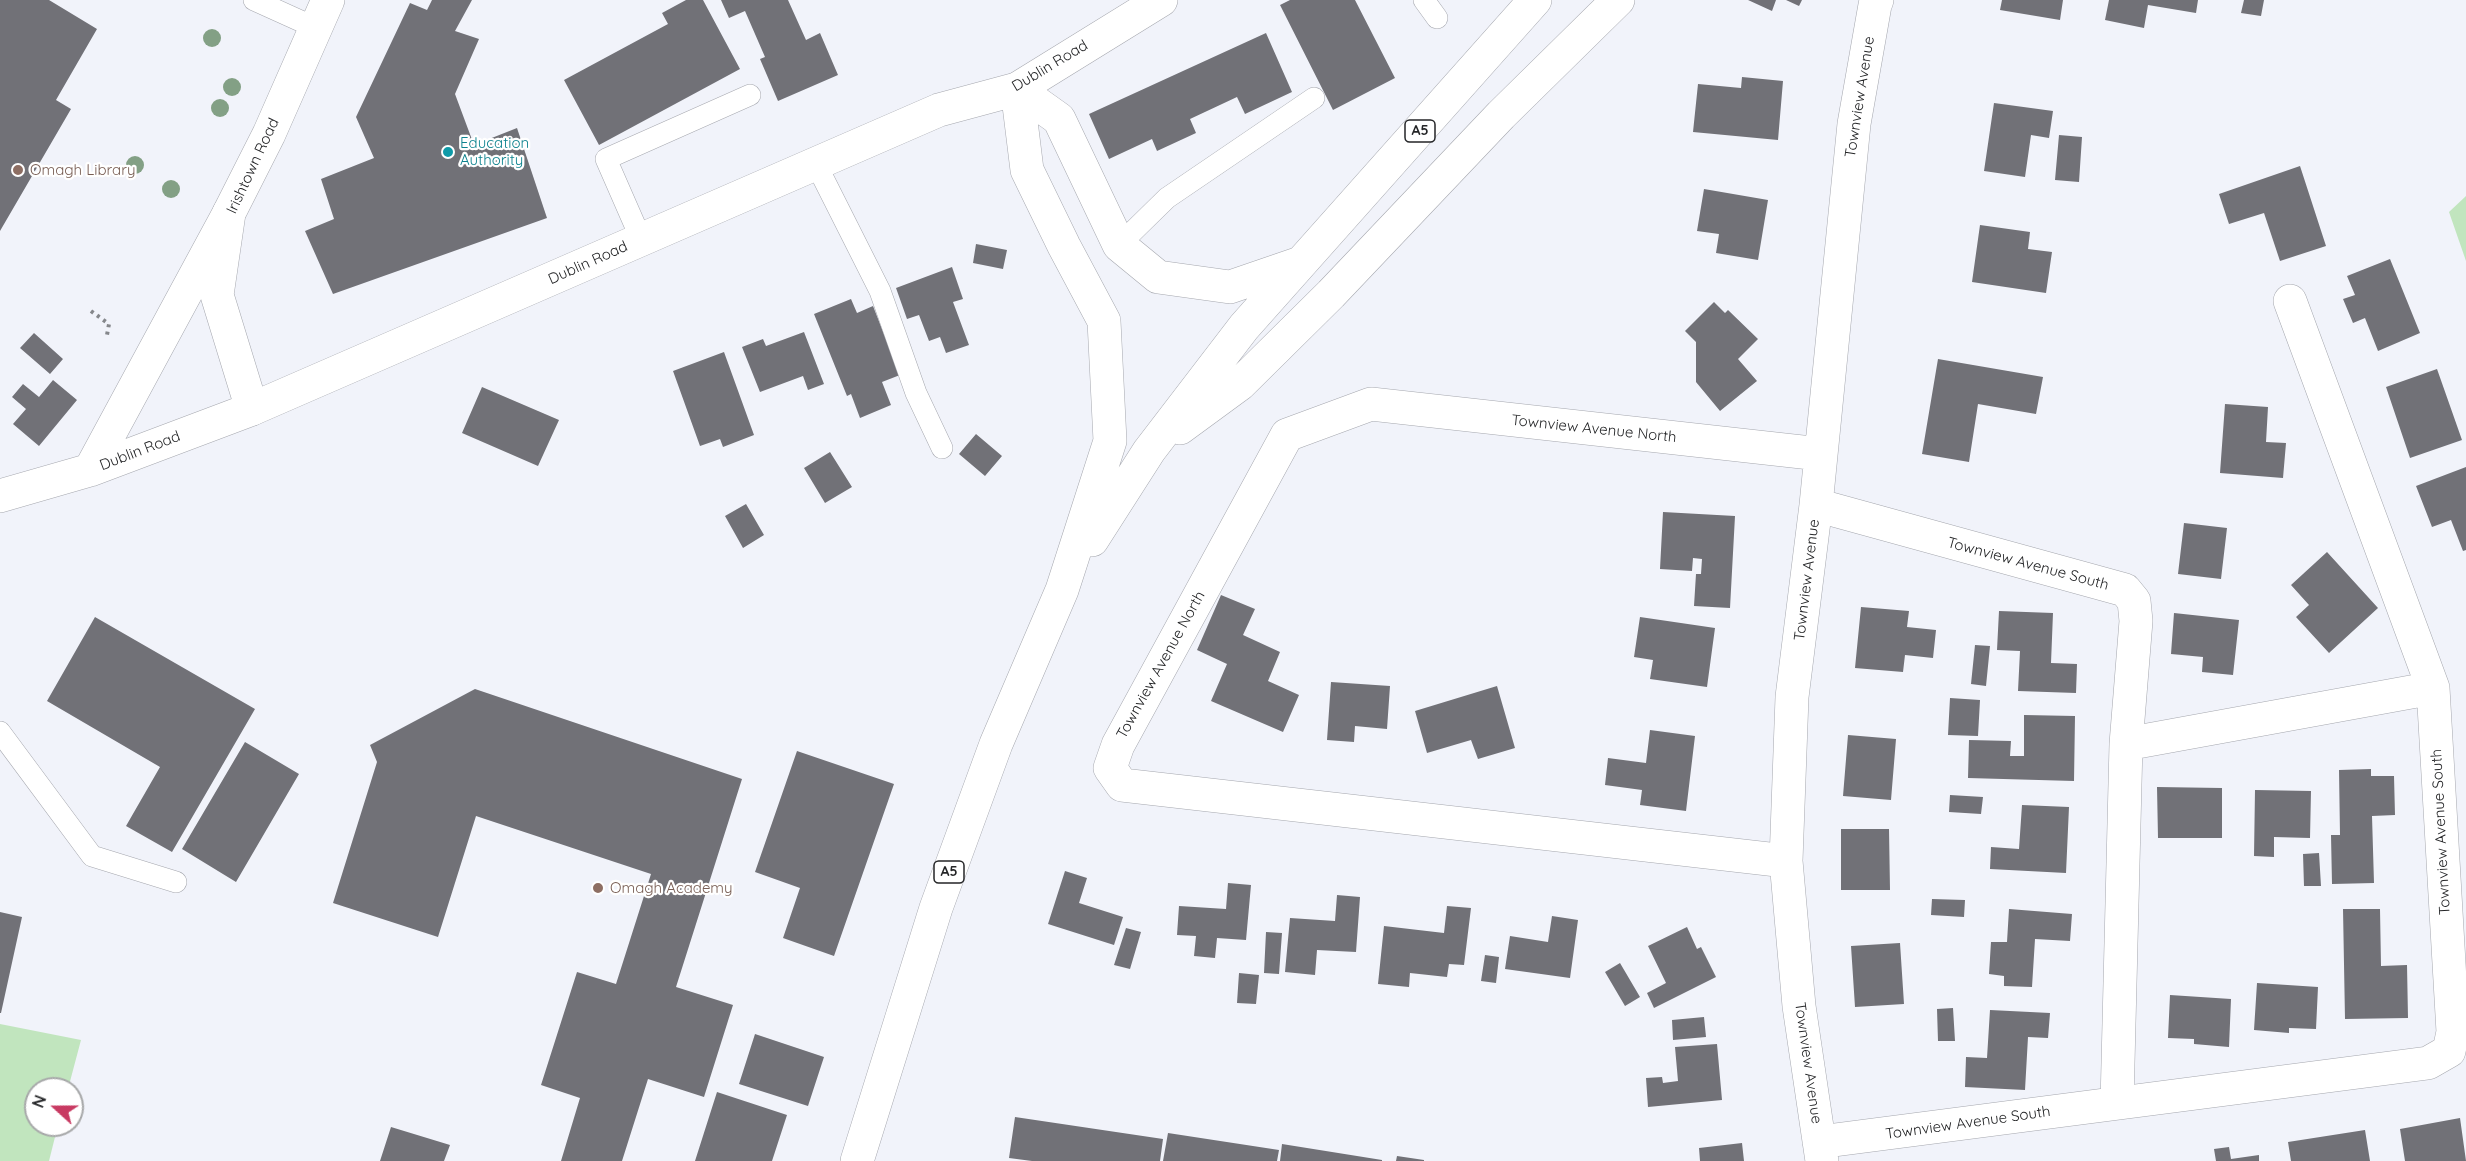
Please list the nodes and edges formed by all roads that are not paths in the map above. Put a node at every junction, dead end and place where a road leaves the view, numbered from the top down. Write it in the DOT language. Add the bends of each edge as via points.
graph roads {
  1 [pos="254,0"];
  2 [pos="1161,0"];
  3 [pos="1424,0"];
  4 [pos="1535,0"];
  5 [pos="1618,0"];
  6 [pos="1877,0"];
  7 [pos="322,14"];
  8 [pos="1437,18"];
  9 [pos="1017,89"];
  10 [pos="750,95"];
  11 [pos="1314,98"];
  12 [pos="816,164"];
  13 [pos="229,213"];
  14 [pos="641,239"];
  15 [pos="1119,245"];
  16 [pos="1304,262"];
  17 [pos="2290,300"];
  18 [pos="252,409"];
  19 [pos="942,448"];
  20 [pos="1149,451"];
  21 [pos="1820,454"];
  22 [pos="90,470"];
  23 [pos="0,496"];
  24 [pos="1816,505"];
  25 [pos="1062,590"];
  26 [pos="2433,688"];
  27 [pos="0,732"];
  28 [pos="2126,744"];
  29 [pos="1786,861"];
  30 [pos="176,882"];
  31 [pos="2117,1103"];
  32 [pos="1821,1152"];
  33 [pos="857,1161"];
  1 -- 7 [label="lane"];
  2 -- 9 [label="main road, Dublin Road"];
  3 -- 8 [label="lane"];
  4 -- 16 [label="main road, A5"];
  5 -- 20 [label="main road" via="1240,384"];
  6 -- 21 [label="main road, Townview Avenue" via="1854,124"];
  7 -- 13 [label="main road, Irishtown Road"];
  9 -- 12 [label="main road, Dublin Road" via="939,110"];
  9 -- 15 [label="main road" via="1059,119"];
  9 -- 25 [label="main road" via="1028,170 1104,321 1110,441"];
  10 -- 14 [label="lane" via="606,159"];
  11 -- 15 [label="lane" via="1167,198"];
  12 -- 14 [label="main road, Dublin Road"];
  12 -- 19 [label="lane" via="880,291 916,393"];
  13 -- 18 [label="main road, Irishtown Road" via="217,295"];
  13 -- 22 [label="main road"];
  14 -- 18 [label="main road, Dublin Road"];
  15 -- 16 [label="main road" via="1158,277 1230,287"];
  16 -- 20 [label="main road, A5" via="1244,327"];
  17 -- 26 [label="main road, Townview Avenue South"];
  18 -- 22 [label="main road, Dublin Road"];
  20 -- 25 [label="main road, A5"];
  21 -- 24 [label="main road, Townview Avenue"];
  21 -- 29 [label="main road, Townview Avenue North" via="1371,404 1287,435 1118,745 1110,768 1122,785"];
  22 -- 23 [label="main road, Dublin Road"];
  24 -- 28 [label="main road, Townview Avenue South" via="2125,590 2134,601 2136,621"];
  24 -- 29 [label="main road, Townview Avenue" via="1792,697"];
  25 -- 33 [label="main road, A5" via="996,744 936,908"];
  26 -- 28 [label="main road"];
  26 -- 31 [label="main road, Townview Avenue South" via="2453,1032 2449,1051 2428,1063"];
  27 -- 30 [label="lane" via="92,856"];
  28 -- 31 [label="main road, Townview Avenue South"];
  29 -- 32 [label="main road, Townview Avenue" via="1799,1006"];
  31 -- 32 [label="main road, Townview Avenue South"];
}
